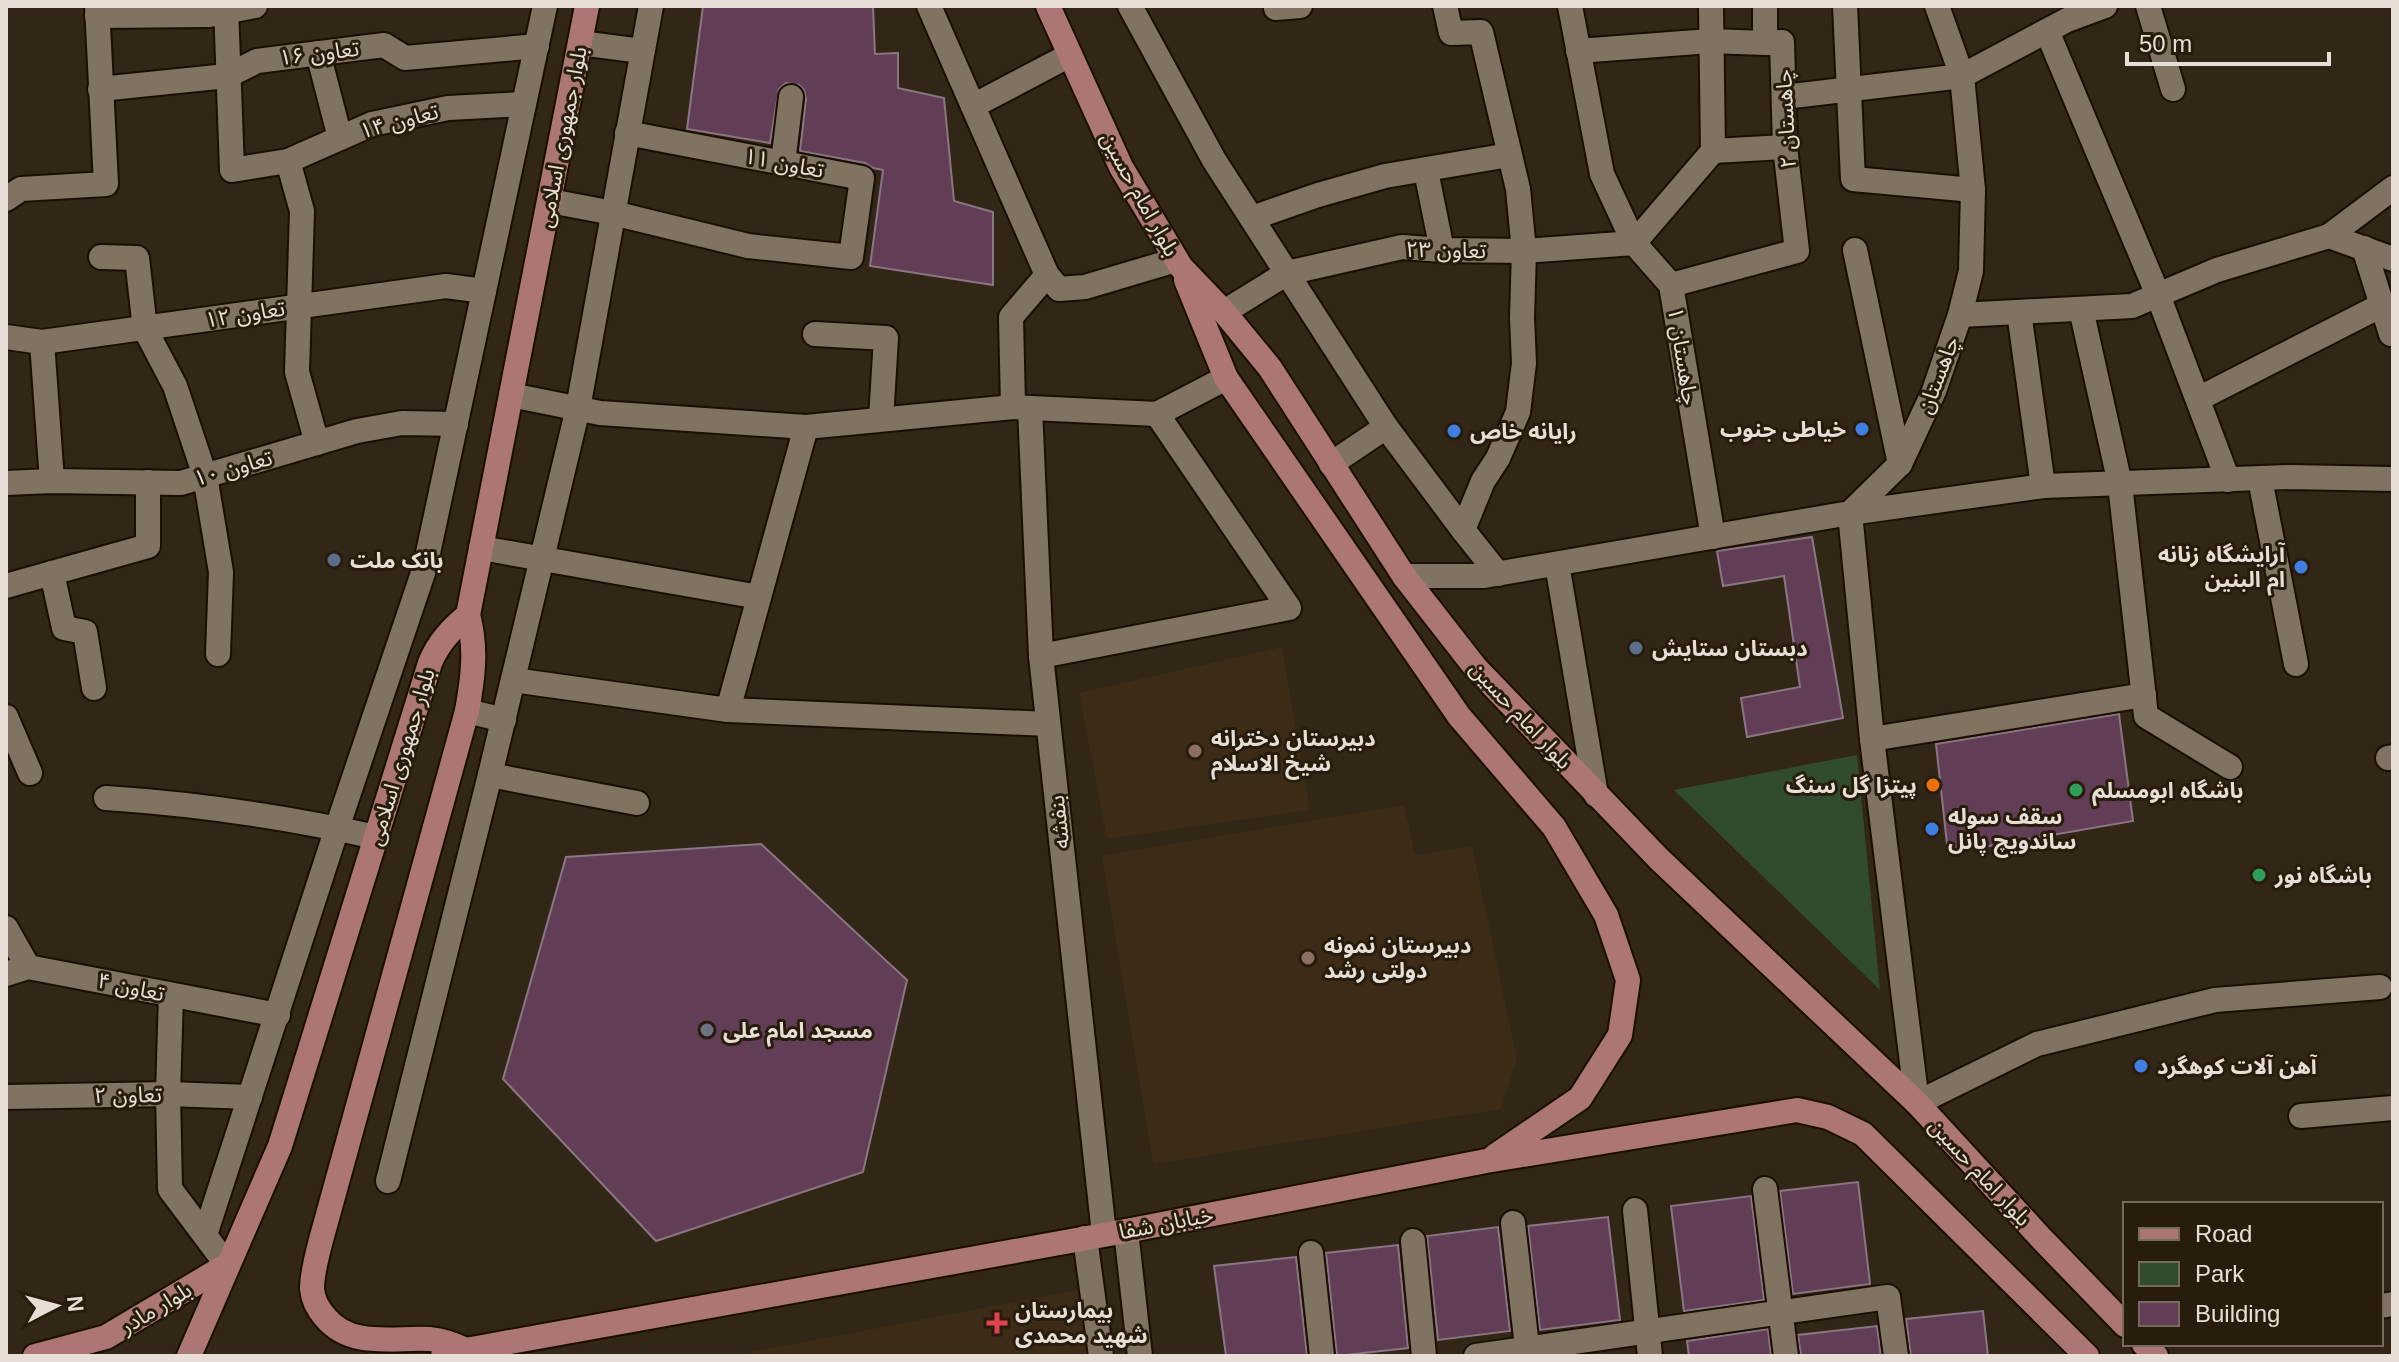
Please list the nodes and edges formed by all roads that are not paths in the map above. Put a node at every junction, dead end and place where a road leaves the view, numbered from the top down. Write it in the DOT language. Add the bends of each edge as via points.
graph roads {
  1 [pos="255,6"];
  2 [pos="545,6"];
  3 [pos="587,6"];
  4 [pos="651,6"];
  5 [pos="929,6"];
  6 [pos="1048,6"];
  7 [pos="1130,6"];
  8 [pos="1445,6"];
  9 [pos="1570,6"];
  10 [pos="1711,6"];
  11 [pos="1765,6"];
  12 [pos="1845,6"];
  13 [pos="1937,6"];
  14 [pos="2105,6"];
  15 [pos="2148,6"];
  16 [pos="225,9"];
  17 [pos="97,11"];
  18 [pos="2060,19"];
  19 [pos="1710,41"];
  20 [pos="580,43"];
  21 [pos="1765,43"];
  22 [pos="537,46"];
  23 [pos="642,51"];
  24 [pos="1578,51"];
  25 [pos="318,53"];
  26 [pos="1070,55"];
  27 [pos="227,76"];
  28 [pos="1962,76"];
  29 [pos="100,89"];
  30 [pos="2173,89"];
  31 [pos="1849,90"];
  32 [pos="791,97"];
  33 [pos="1784,97"];
  34 [pos="524,104"];
  35 [pos="973,106"];
  36 [pos="627,133"];
  37 [pos="340,138"];
  38 [pos="1785,147"];
  39 [pos="1713,151"];
  40 [pos="1509,155"];
  41 [pos="288,161"];
  42 [pos="783,163"];
  43 [pos="1426,171"];
  44 [pos="2393,188"];
  45 [pos="1973,190"];
  46 [pos="6,199"];
  47 [pos="550,201"];
  48 [pos="613,213"];
  49 [pos="1252,218"];
  50 [pos="2329,236"];
  51 [pos="1634,243"];
  52 [pos="2364,248"];
  53 [pos="1442,250"];
  54 [pos="1855,250"];
  55 [pos="1524,251"];
  56 [pos="101,257"];
  57 [pos="2393,259"];
  58 [pos="1178,264"];
  59 [pos="1287,273"];
  60 [pos="1047,275"];
  61 [pos="1671,285"];
  62 [pos="484,291"];
  63 [pos="2158,295"];
  64 [pos="2382,305"];
  65 [pos="299,306"];
  66 [pos="2081,309"];
  67 [pos="1224,312"];
  68 [pos="2019,312"];
  69 [pos="1960,315"];
  70 [pos="145,329"];
  71 [pos="815,334"];
  72 [pos="2391,334"];
  73 [pos="6,337"];
  74 [pos="42,342"];
  75 [pos="1226,378"];
  76 [pos="511,395"];
  77 [pos="2198,399"];
  78 [pos="1022,407"];
  79 [pos="578,408"];
  80 [pos="1157,414"];
  81 [pos="881,419"];
  82 [pos="456,424"];
  83 [pos="806,427"];
  84 [pos="1386,427"];
  85 [pos="317,443"];
  86 [pos="1331,464"];
  87 [pos="1900,464"];
  88 [pos="205,476"];
  89 [pos="2260,479"];
  90 [pos="2393,479"];
  91 [pos="2228,480"];
  92 [pos="52,481"];
  93 [pos="148,482"];
  94 [pos="6,483"];
  95 [pos="2120,484"];
  96 [pos="2043,486"];
  97 [pos="1850,513"];
  98 [pos="1463,530"];
  99 [pos="1713,537"];
  100 [pos="481,548"];
  101 [pos="542,559"];
  102 [pos="1557,564"];
  103 [pos="52,573"];
  104 [pos="1498,574"];
  105 [pos="1404,576"];
  106 [pos="6,586"];
  107 [pos="759,597"];
  108 [pos="468,615"];
  109 [pos="218,654"];
  110 [pos="1041,656"];
  111 [pos="2296,664"];
  112 [pos="513,680"];
  113 [pos="94,688"];
  114 [pos="2144,695"];
  115 [pos="728,710"];
  116 [pos="467,711"];
  117 [pos="6,717"];
  118 [pos="504,720"];
  119 [pos="1048,724"];
  120 [pos="1872,739"];
  121 [pos="2230,767"];
  122 [pos="30,773"];
  123 [pos="490,775"];
  124 [pos="1596,795"];
  125 [pos="106,798"];
  126 [pos="637,803"];
  127 [pos="337,828"];
  128 [pos="376,837"];
  129 [pos="6,928"];
  130 [pos="17,970"];
  131 [pos="2380,987"];
  132 [pos="171,995"];
  133 [pos="278,1015"];
  134 [pos="168,1094"];
  135 [pos="6,1097"];
  136 [pos="250,1097"];
  137 [pos="1917,1103"];
  138 [pos="2393,1108"];
  139 [pos="2301,1116"];
  140 [pos="1486,1161"];
  141 [pos="388,1181"];
  142 [pos="1765,1189"];
  143 [pos="1635,1210"];
  144 [pos="1513,1223"];
  145 [pos="1105,1234"];
  146 [pos="205,1235"];
  147 [pos="1413,1241"];
  148 [pos="1311,1253"];
  149 [pos="227,1265"];
  150 [pos="1781,1312"];
  151 [pos="2123,1323"];
  152 [pos="1648,1331"];
  153 [pos="1527,1352"];
  154 [pos="454,1353"];
  155 [pos="35,1356"];
  156 [pos="189,1356"];
  157 [pos="1101,1356"];
  158 [pos="1140,1356"];
  159 [pos="1322,1356"];
  160 [pos="1424,1356"];
  161 [pos="1476,1356"];
  162 [pos="1650,1356"];
  163 [pos="1786,1356"];
  164 [pos="1896,1356"];
  165 [pos="2087,1356"];
  1 -- 16 [label="street"];
  2 -- 22 [label="street"];
  3 -- 20 [label="main road, بلوار جمهوری اسلامی"];
  4 -- 23 [label="street"];
  5 -- 35 [label="street"];
  6 -- 26 [label="main road, بلوار امام حسین"];
  7 -- 49 [label="street" via="1214,160"];
  8 -- 40 [label="street" via="1451,33 1481,32"];
  9 -- 24 [label="street, چاهستان ۱"];
  10 -- 19 [label="street"];
  11 -- 21 [label="street, چاهستان ۲"];
  12 -- 31 [label="street"];
  13 -- 28 [label="street, چاهستان"];
  14 -- 18 [label="street"];
  15 -- 30 [label="street"];
  16 -- 17 [label="street" via="209,15"];
  16 -- 27 [label="street"];
  17 -- 29 [label="street"];
  18 -- 28 [label="street"];
  18 -- 63 [label="street"];
  19 -- 21 [label="street"];
  19 -- 24 [label="street"];
  19 -- 39 [label="street"];
  20 -- 23 [label="street"];
  20 -- 47 [label="main road, بلوار جمهوری اسلامی"];
  21 -- 33 [label="street, چاهستان ۲" via="1782,42"];
  22 -- 25 [label="street, تعاون ۱۶" via="405,58 384,45"];
  22 -- 34 [label="street"];
  23 -- 36 [label="street"];
  24 -- 51 [label="street, چاهستان ۱" via="1602,174"];
  25 -- 27 [label="street, تعاون ۱۶" via="257,61"];
  25 -- 37 [label="street"];
  26 -- 35 [label="street"];
  26 -- 58 [label="main road, بلوار امام حسین" via="1121,167"];
  27 -- 29 [label="street, تعاون ۱۶"];
  27 -- 41 [label="street, تعاون ۱۴" via="232,170"];
  28 -- 31 [label="street"];
  28 -- 45 [label="street, چاهستان"];
  29 -- 46 [label="street" via="106,184 21,189"];
  31 -- 33 [label="street"];
  31 -- 45 [label="street" via="1853,179"];
  32 -- 42 [label="street"];
  33 -- 38 [label="street, چاهستان ۲"];
  34 -- 37 [label="street, تعاون ۱۴" via="448,108 372,124"];
  34 -- 62 [label="street"];
  35 -- 60 [label="street"];
  36 -- 42 [label="street, تعاون ۱۱"];
  36 -- 48 [label="street"];
  37 -- 41 [label="street, تعاون ۱۴"];
  38 -- 39 [label="street"];
  38 -- 61 [label="street, چاهستان ۲" via="1797,251"];
  39 -- 51 [label="street"];
  40 -- 43 [label="street"];
  40 -- 55 [label="street"];
  41 -- 65 [label="street" via="302,211"];
  42 -- 48 [label="street, تعاون ۱۱" via="862,178 851,257 748,246"];
  43 -- 49 [label="street" via="1372,180"];
  43 -- 53 [label="street"];
  44 -- 50 [label="street"];
  45 -- 69 [label="street, چاهستان" via="1971,271"];
  47 -- 48 [label="street"];
  47 -- 76 [label="main road, بلوار جمهوری اسلامی"];
  48 -- 79 [label="street"];
  49 -- 59 [label="street"];
  50 -- 52 [label="street"];
  50 -- 63 [label="street" via="2217,270"];
  51 -- 55 [label="street, تعاون ۲۳"];
  51 -- 61 [label="street, چاهستان ۱"];
  52 -- 57 [label="street"];
  52 -- 64 [label="street"];
  53 -- 55 [label="street, تعاون ۲۳"];
  53 -- 59 [label="street, تعاون ۲۳" via="1402,247"];
  54 -- 87 [label="street"];
  55 -- 98 [label="street" via="1524,363 1518,412"];
  56 -- 70 [label="street" via="137,258"];
  58 -- 60 [label="street" via="1085,287 1059,289"];
  58 -- 67 [label="main road, بلوار امام حسین"];
  58 -- 75 [label="main road"];
  59 -- 67 [label="street, تعاون ۲۳"];
  59 -- 84 [label="street"];
  60 -- 78 [label="street, بنفشه" via="1011,317"];
  61 -- 99 [label="street, چاهستان ۱"];
  62 -- 65 [label="street, تعاون ۱۲" via="446,286"];
  62 -- 82 [label="street"];
  63 -- 66 [label="street" via="2132,306"];
  63 -- 77 [label="street"];
  64 -- 72 [label="street"];
  64 -- 77 [label="street"];
  65 -- 70 [label="street, تعاون ۱۲"];
  65 -- 85 [label="street" via="297,372"];
  66 -- 68 [label="street"];
  66 -- 95 [label="street"];
  67 -- 86 [label="main road, بلوار امام حسین" via="1270,368"];
  68 -- 69 [label="street"];
  68 -- 96 [label="street"];
  69 -- 87 [label="street, چاهستان" via="1934,391"];
  70 -- 74 [label="street, تعاون ۱۲"];
  70 -- 88 [label="street" via="175,386"];
  71 -- 81 [label="street" via="886,338"];
  73 -- 74 [label="street, تعاون ۱۲"];
  74 -- 92 [label="street"];
  75 -- 80 [label="street"];
  75 -- 140 [label="main road" via="1459,716 1554,827 1606,915 1628,980 1620,1035 1580,1098"];
  76 -- 79 [label="street"];
  76 -- 100 [label="main road, بلوار جمهوری اسلامی"];
  77 -- 91 [label="street"];
  78 -- 80 [label="street"];
  78 -- 81 [label="street"];
  78 -- 110 [label="street, بنفشه"];
  79 -- 83 [label="street"];
  79 -- 101 [label="street"];
  80 -- 110 [label="street" via="1289,608"];
  81 -- 83 [label="street"];
  82 -- 85 [label="street, تعاون ۱۰" via="402,423"];
  82 -- 127 [label="street" via="425,567"];
  83 -- 107 [label="street"];
  84 -- 86 [label="street"];
  84 -- 98 [label="street"];
  85 -- 88 [label="street, تعاون ۱۰"];
  86 -- 105 [label="main road, بلوار امام حسین"];
  87 -- 97 [label="street, چاهستان"];
  88 -- 93 [label="street, تعاون ۱۰" via="181,483"];
  88 -- 109 [label="street" via="221,572"];
  89 -- 90 [label="street"];
  89 -- 91 [label="street"];
  89 -- 111 [label="street"];
  91 -- 95 [label="street"];
  92 -- 93 [label="street, تعاون ۱۰"];
  92 -- 94 [label="street, تعاون ۱۰"];
  93 -- 103 [label="street" via="148,546"];
  95 -- 96 [label="street"];
  95 -- 114 [label="street"];
  96 -- 97 [label="street"];
  97 -- 99 [label="street"];
  97 -- 120 [label="street"];
  98 -- 104 [label="street"];
  99 -- 102 [label="street"];
  100 -- 101 [label="street"];
  100 -- 108 [label="main road, بلوار جمهوری اسلامی"];
  101 -- 107 [label="street"];
  101 -- 112 [label="street"];
  102 -- 104 [label="street"];
  102 -- 124 [label="street"];
  103 -- 106 [label="street"];
  103 -- 113 [label="street" via="64,628 85,632"];
  104 -- 105 [label="street"];
  105 -- 124 [label="main road, بلوار امام حسین" via="1475,667"];
  107 -- 115 [label="street"];
  108 -- 116 [label="main road" via="474,661"];
  108 -- 128 [label="main road, بلوار جمهوری اسلامی" via="452,628 430,663"];
  110 -- 119 [label="street, بنفشه"];
  112 -- 115 [label="street"];
  112 -- 118 [label="street"];
  114 -- 120 [label="street"];
  114 -- 121 [label="street" via="2146,716"];
  115 -- 119 [label="street"];
  116 -- 118 [label="street"];
  116 -- 154 [label="main road" via="321,1240 312,1293 327,1320 353,1337 433,1339"];
  117 -- 122 [label="street"];
  118 -- 123 [label="street"];
  119 -- 145 [label="street, بنفشه"];
  120 -- 137 [label="street"];
  123 -- 126 [label="street"];
  123 -- 141 [label="street"];
  124 -- 137 [label="main road, بلوار امام حسین"];
  125 -- 127 [label="street" via="183,803"];
  127 -- 128 [label="street"];
  127 -- 133 [label="street"];
  128 -- 149 [label="main road, بلوار جمهوری اسلامی" via="280,1146"];
  129 -- 130 [label="street, تعاون ۴"];
  130 -- 132 [label="street, تعاون ۴"];
  131 -- 137 [label="street" via="2215,1000 2037,1044"];
  132 -- 133 [label="street, تعاون ۴"];
  132 -- 134 [label="street"];
  133 -- 136 [label="street"];
  134 -- 135 [label="street, تعاون ۲"];
  134 -- 136 [label="street, تعاون ۲"];
  134 -- 146 [label="street" via="170,1189"];
  136 -- 146 [label="street"];
  137 -- 151 [label="main road, بلوار امام حسین"];
  138 -- 139 [label="street"];
  140 -- 145 [label="main road, خیابان شفا"];
  140 -- 165 [label="main road, خیابان شفا" via="1797,1110 1828,1117 1863,1134"];
  142 -- 150 [label="street"];
  143 -- 152 [label="street"];
  144 -- 153 [label="street"];
  145 -- 154 [label="main road, خیابان شفا"];
  145 -- 157 [label="street"];
  145 -- 158 [label="street"];
  146 -- 149 [label="street"];
  147 -- 160 [label="street"];
  148 -- 159 [label="street"];
  149 -- 155 [label="main road, بلوار مادر" via="106,1337"];
  149 -- 156 [label="main road, بلوار جمهوری اسلامی"];
  150 -- 152 [label="street"];
  150 -- 163 [label="street"];
  150 -- 164 [label="street" via="1888,1297"];
  152 -- 153 [label="street"];
  152 -- 162 [label="street"];
  153 -- 161 [label="street"];
}
